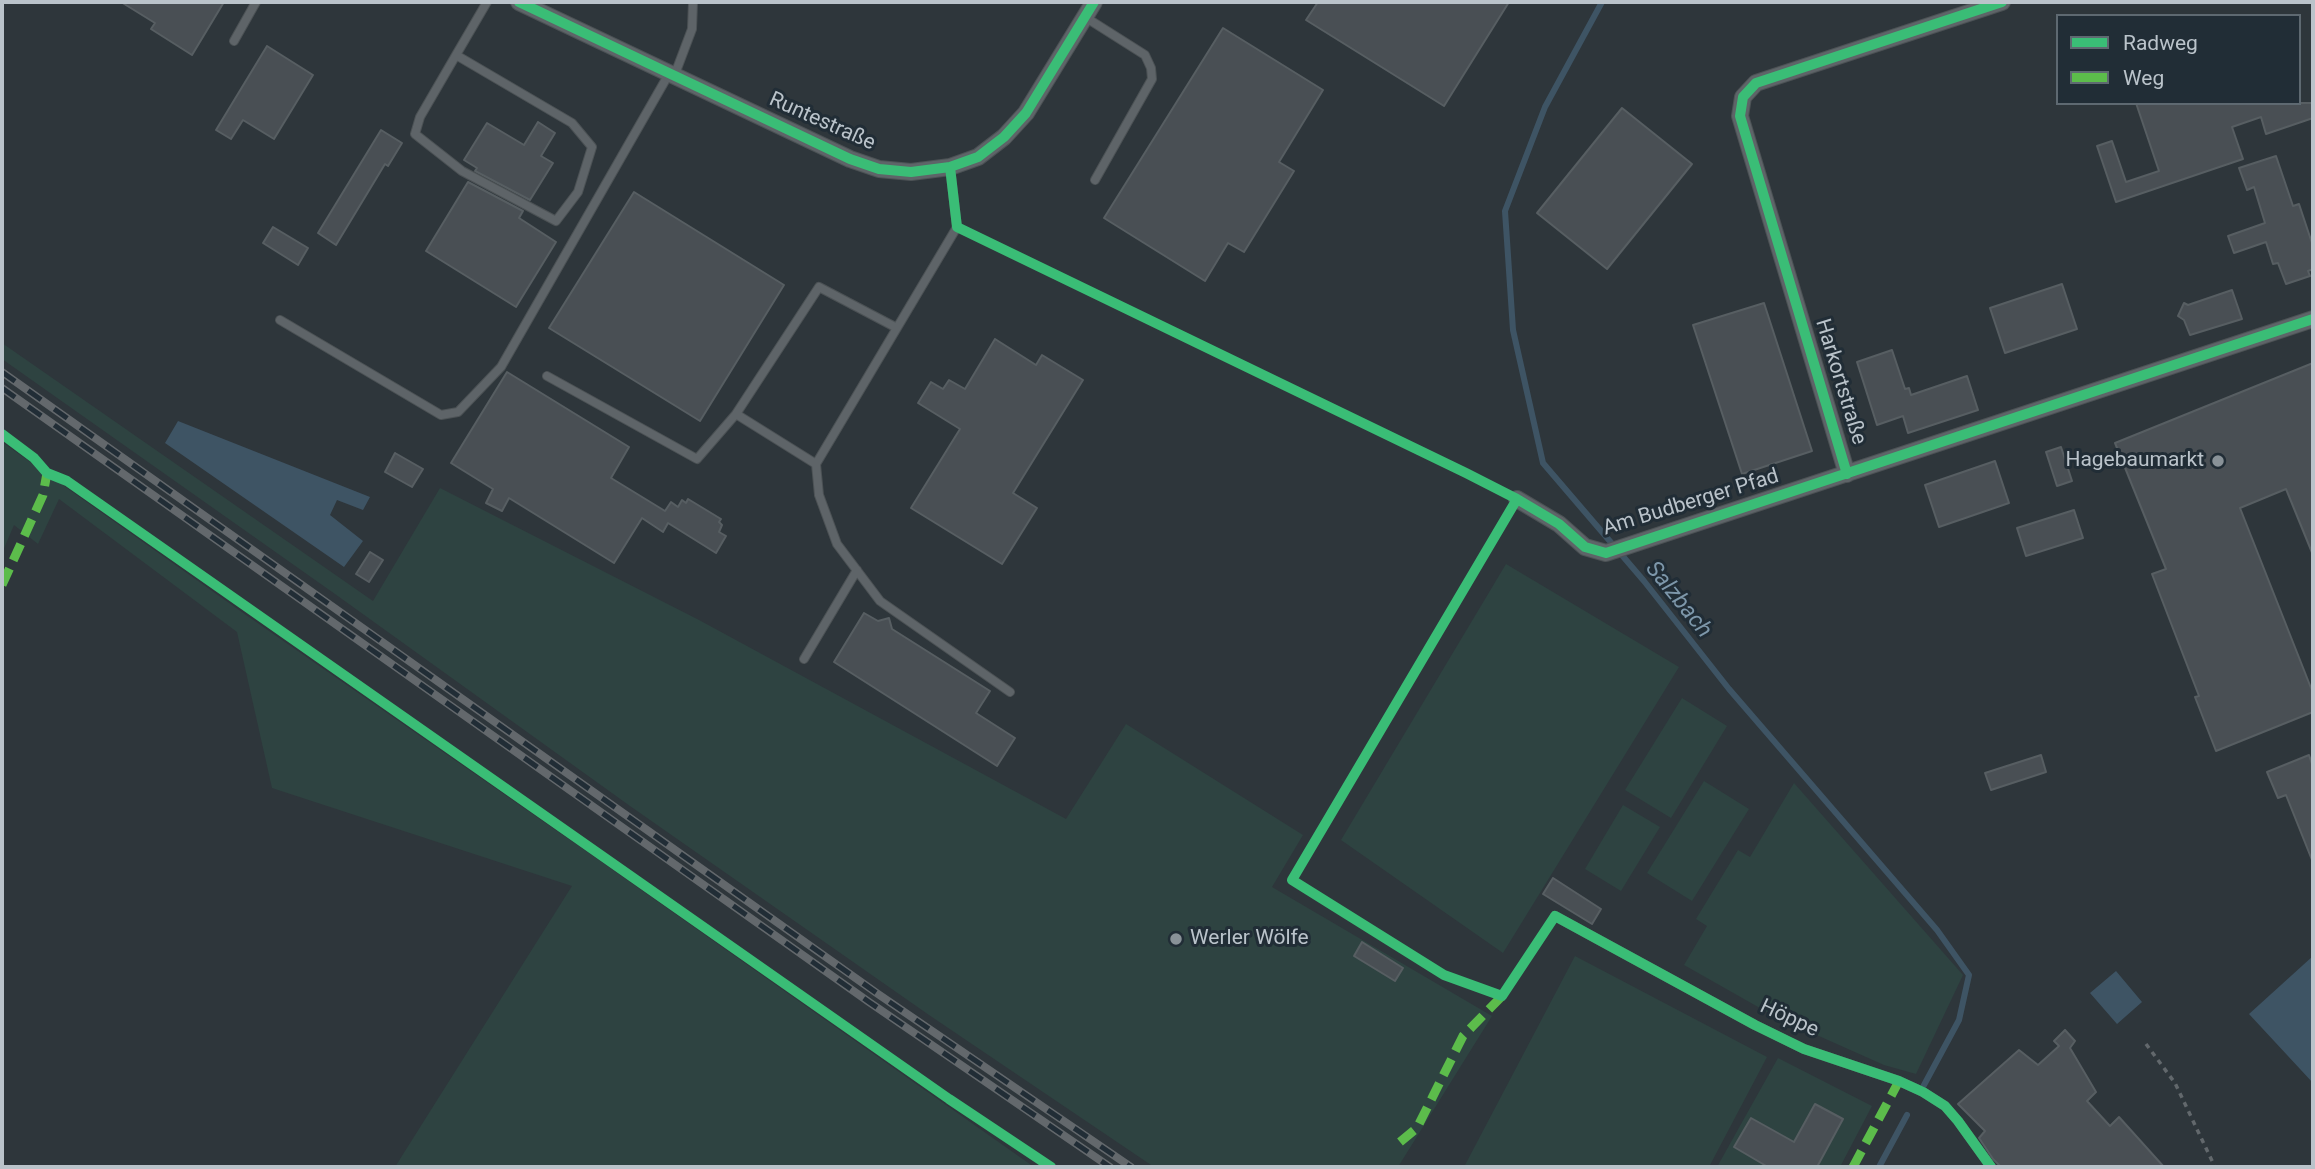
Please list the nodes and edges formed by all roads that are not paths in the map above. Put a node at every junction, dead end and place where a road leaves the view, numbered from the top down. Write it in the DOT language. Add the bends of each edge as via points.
graph roads {
  1 [pos="256,2"];
  2 [pos="487,2"];
  3 [pos="519,2"];
  4 [pos="693,2"];
  5 [pos="1094,2"];
  6 [pos="2002,2"];
  7 [pos="1085,17"];
  8 [pos="234,41"];
  9 [pos="456,55"];
  10 [pos="672,73"];
  11 [pos="950,167"];
  12 [pos="1095,180"];
  13 [pos="2313,319"];
  14 [pos="280,320"];
  15 [pos="897,328"];
  16 [pos="547,376"];
  17 [pos="736,414"];
  18 [pos="816,464"];
  19 [pos="1847,474"];
  20 [pos="1517,499"];
  21 [pos="857,570"];
  22 [pos="804,659"];
  23 [pos="1010,692"];
  24 [pos="1555,916"];
  25 [pos="1991,1167"];
  1 -- 8 [label="lane"];
  2 -- 9 [label="lane"];
  3 -- 10 [label="street, Runtestraße"];
  4 -- 10 [label="lane" via="692,29"];
  5 -- 7 [label="street, Runtestraße"];
  6 -- 19 [label="street, Harkortstraße" via="1756,83 1743,97 1740,116"];
  7 -- 11 [label="street, Runtestraße" via="1026,113 978,157"];
  7 -- 12 [label="lane" via="1145,55 1152,68 1152,79"];
  9 -- 9 [label="lane" via="419,117 415,134 462,171 556,221 578,192 592,147 572,122"];
  10 -- 11 [label="street, Runtestraße" via="879,169 911,172"];
  10 -- 14 [label="lane" via="501,367 458,412 441,415"];
  11 -- 15 [label="lane" via="957,227"];
  13 -- 19 [label="street, Harkortstraße"];
  15 -- 17 [label="lane" via="819,287"];
  15 -- 18 [label="lane"];
  16 -- 17 [label="lane" via="696,459"];
  17 -- 18 [label="lane"];
  18 -- 21 [label="lane" via="819,495 837,544"];
  19 -- 20 [label="street, Am Budberger Pfad" via="1606,553 1585,547 1559,524"];
  21 -- 22 [label="lane"];
  21 -- 23 [label="lane" via="880,601"];
  24 -- 25 [label="lane, Höppe" via="1804,1049 1923,1092 1945,1106"];
}
